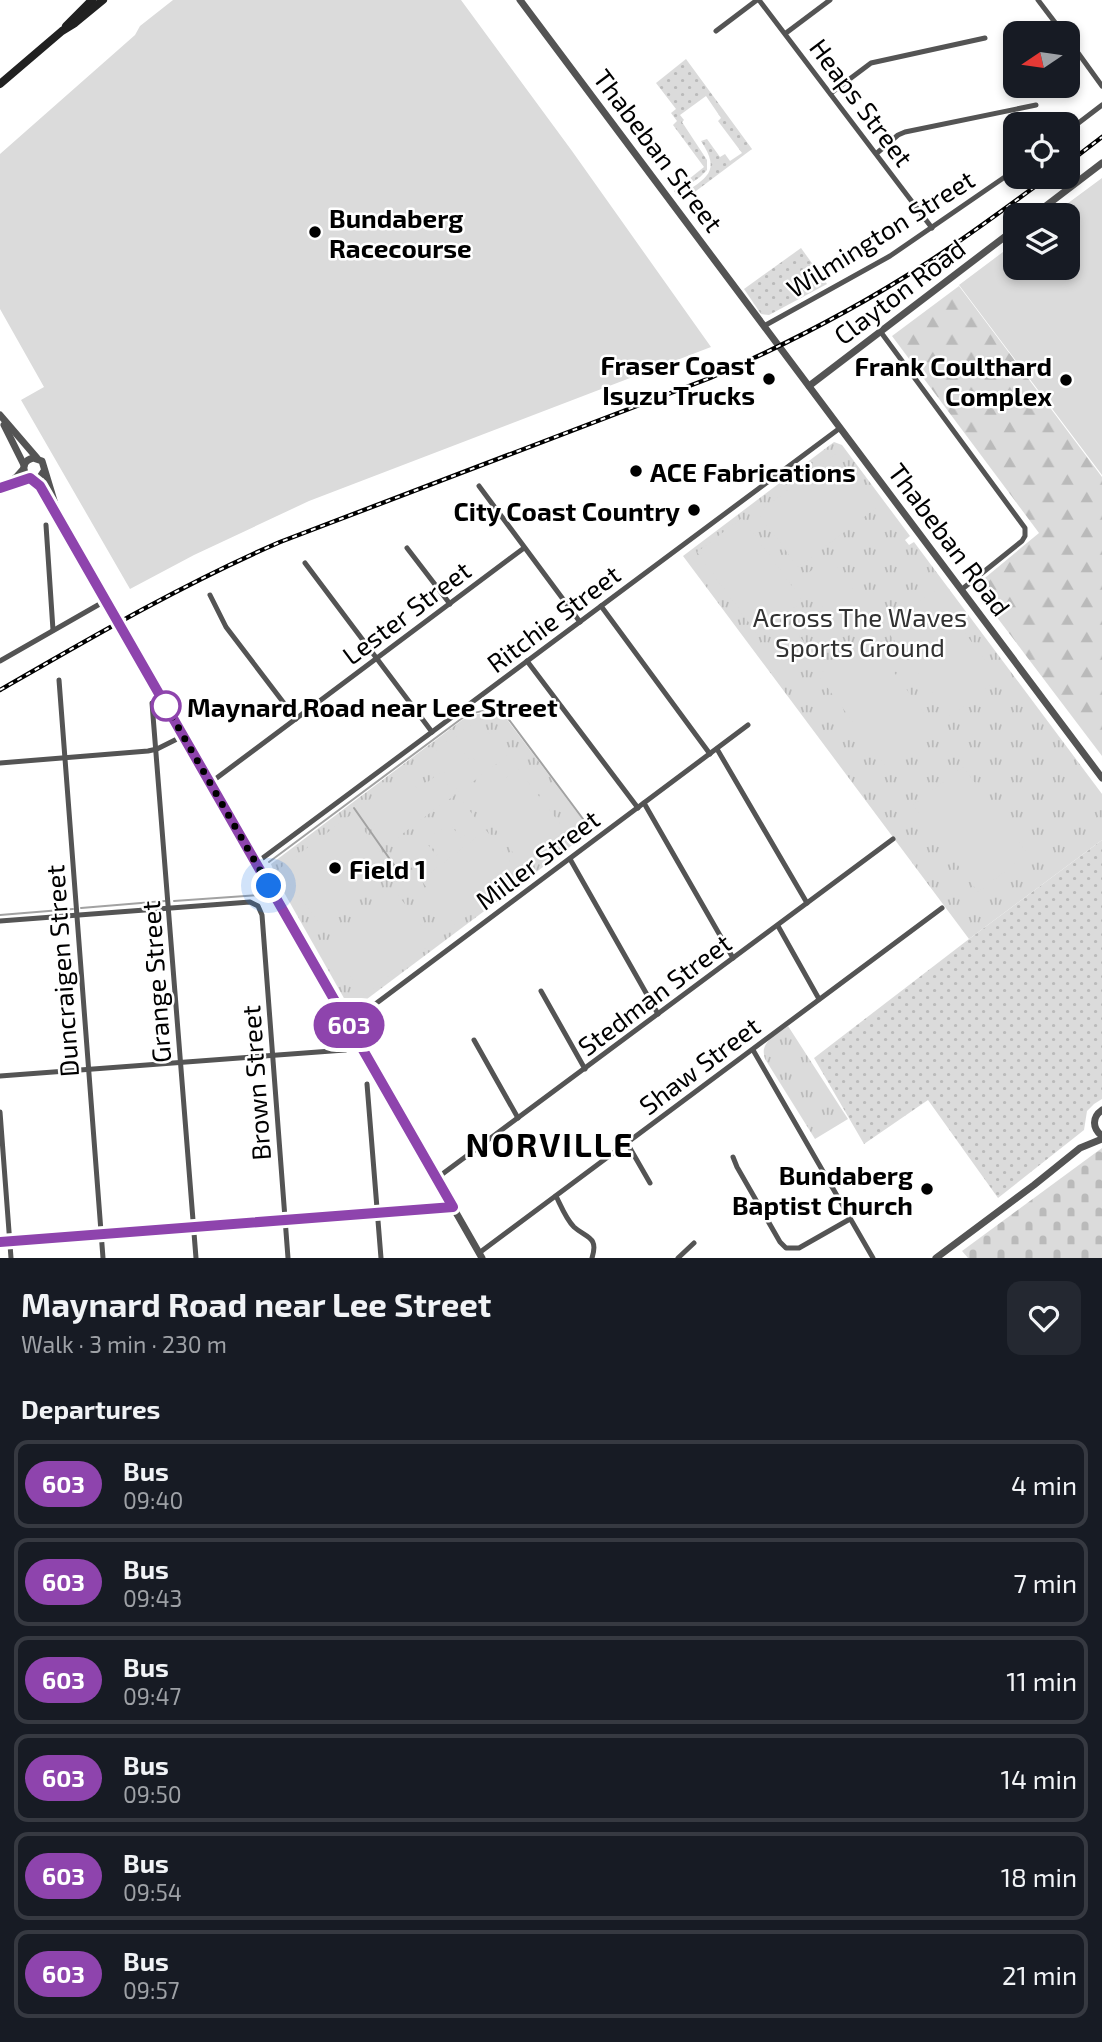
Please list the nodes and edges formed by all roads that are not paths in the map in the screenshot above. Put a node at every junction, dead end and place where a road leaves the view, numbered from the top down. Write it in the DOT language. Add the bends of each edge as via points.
graph roads {
  1 [pos="92,0"];
  2 [pos="103,0"];
  3 [pos="520,0"];
  4 [pos="758,0"];
  5 [pos="830,0"];
  6 [pos="1038,0"];
  7 [pos="1054,21"];
  8 [pos="62,31"];
  9 [pos="716,31"];
  10 [pos="786,33"];
  11 [pos="985,38"];
  12 [pos="1080,56"];
  13 [pos="0,84"];
  14 [pos="1102,86"];
  15 [pos="831,93"];
  16 [pos="1036,104"];
  17 [pos="1102,105"];
  18 [pos="1080,122"];
  19 [pos="877,153"];
  20 [pos="1102,163"];
  21 [pos="1003,178"];
  22 [pos="1050,203"];
  23 [pos="932,228"];
  24 [pos="1003,238"];
  25 [pos="764,326"];
  26 [pos="880,331"];
  27 [pos="808,386"];
  28 [pos="0,416"];
  29 [pos="840,428"];
  30 [pos="37,458"];
  31 [pos="24,466"];
  32 [pos="44,471"];
  33 [pos="31,478"];
  34 [pos="479,486"];
  35 [pos="0,488"];
  36 [pos="62,524"];
  37 [pos="46,525"];
  38 [pos="407,548"];
  39 [pos="524,548"];
  40 [pos="305,563"];
  41 [pos="961,590"];
  42 [pos="210,595"];
  43 [pos="105,601"];
  44 [pos="450,604"];
  45 [pos="601,606"];
  46 [pos="580,622"];
  47 [pos="53,630"];
  48 [pos="376,658"];
  49 [pos="0,661"];
  50 [pos="527,661"];
  51 [pos="59,680"];
  52 [pos="152,703"];
  53 [pos="296,719"];
  54 [pos="748,726"];
  55 [pos="432,732"];
  56 [pos="183,736"];
  57 [pos="157,749"];
  58 [pos="717,749"];
  59 [pos="710,754"];
  60 [pos="64,757"];
  61 [pos="0,763"];
  62 [pos="1102,778"];
  63 [pos="210,783"];
  64 [pos="644,803"];
  65 [pos="638,808"];
  66 [pos="893,839"];
  67 [pos="569,859"];
  68 [pos="256,863"];
  69 [pos="807,903"];
  70 [pos="169,908"];
  71 [pos="942,908"];
  72 [pos="76,915"];
  73 [pos="0,921"];
  74 [pos="778,926"];
  75 [pos="733,958"];
  76 [pos="541,991"];
  77 [pos="819,999"];
  78 [pos="658,1014"];
  79 [pos="347,1022"];
  80 [pos="474,1040"];
  81 [pos="360,1045"];
  82 [pos="753,1050"];
  83 [pos="272,1056"];
  84 [pos="181,1063"];
  85 [pos="88,1069"];
  86 [pos="585,1069"];
  87 [pos="0,1076"];
  88 [pos="368,1084"];
  89 [pos="1102,1110"];
  90 [pos="0,1112"];
  91 [pos="518,1118"];
  92 [pos="1094,1123"];
  93 [pos="1102,1137"];
  94 [pos="627,1143"];
  95 [pos="1080,1148"];
  96 [pos="733,1157"];
  97 [pos="436,1178"];
  98 [pos="650,1182"];
  99 [pos="556,1196"];
  100 [pos="453,1207"];
  101 [pos="378,1214"];
  102 [pos="850,1219"];
  103 [pos="285,1222"];
  104 [pos="193,1229"];
  105 [pos="101,1234"];
  106 [pos="10,1241"];
  107 [pos="0,1242"];
  108 [pos="694,1243"];
  109 [pos="481,1256"];
  110 [pos="11,1258"];
  111 [pos="103,1258"];
  112 [pos="196,1258"];
  113 [pos="288,1258"];
  114 [pos="381,1258"];
  115 [pos="592,1258"];
  116 [pos="678,1258"];
  117 [pos="873,1258"];
  118 [pos="936,1258"];
  1 -- 8 [label="main road"];
  2 -- 8 [label="main road"];
  3 -- 25 [label="street, Thabeban Street"];
  4 -- 9 [label="street"];
  4 -- 10 [label="street, Heaps Street"];
  5 -- 10 [label="street"];
  6 -- 7 [label="street"];
  8 -- 13 [label="main road"];
  10 -- 15 [label="street, Heaps Street"];
  11 -- 15 [label="street" via="871,63"];
  12 -- 14 [label="street"];
  15 -- 19 [label="street, Heaps Street"];
  16 -- 19 [label="street" via="905,132"];
  17 -- 18 [label="street"];
  19 -- 23 [label="street, Heaps Street"];
  20 -- 22 [label="street"];
  21 -- 23 [label="street, Wilmington Street"];
  23 -- 25 [label="street, Wilmington Street"];
  24 -- 26 [label="street, Clayton Road"];
  25 -- 27 [label="street, Thabeban Road"];
  26 -- 27 [label="street, Clayton Road"];
  26 -- 41 [label="street" via="1025,528 1022,541"];
  27 -- 29 [label="street, Thabeban Road"];
  28 -- 30 [label="street"];
  28 -- 31 [label="street"];
  29 -- 41 [label="street, Thabeban Road"];
  29 -- 45 [label="street, Ritchie Street"];
  30 -- 31 [label="street"];
  30 -- 32 [label="street"];
  31 -- 33 [label="street"];
  31 -- 35 [label="street"];
  32 -- 33 [label="street"];
  32 -- 36 [label="street"];
  33 -- 35 [label="street"];
  33 -- 36 [label="street"];
  34 -- 39 [label="street"];
  36 -- 43 [label="street"];
  37 -- 47 [label="street"];
  38 -- 44 [label="street"];
  39 -- 44 [label="street, Lester Street"];
  39 -- 46 [label="street"];
  40 -- 48 [label="street"];
  41 -- 62 [label="street, Thabeban Road"];
  42 -- 53 [label="street" via="226,627"];
  43 -- 47 [label="street"];
  43 -- 56 [label="street"];
  44 -- 48 [label="street, Lester Street"];
  45 -- 46 [label="street, Ritchie Street"];
  45 -- 59 [label="street"];
  46 -- 50 [label="street, Ritchie Street"];
  47 -- 49 [label="street"];
  48 -- 53 [label="street, Lester Street"];
  48 -- 55 [label="street"];
  50 -- 55 [label="street, Ritchie Street"];
  50 -- 65 [label="street"];
  51 -- 60 [label="street, Duncraigen Street"];
  52 -- 57 [label="street, Grange Street"];
  53 -- 63 [label="street, Lester Street"];
  54 -- 58 [label="street, Miller Street"];
  55 -- 68 [label="street, Ritchie Street"];
  56 -- 57 [label="street"];
  56 -- 63 [label="street"];
  57 -- 60 [label="street"];
  57 -- 70 [label="street, Grange Street"];
  58 -- 59 [label="street, Miller Street"];
  58 -- 69 [label="street"];
  59 -- 64 [label="street, Miller Street"];
  60 -- 61 [label="street"];
  60 -- 72 [label="street, Duncraigen Street"];
  63 -- 68 [label="street"];
  64 -- 65 [label="street, Miller Street"];
  64 -- 75 [label="street"];
  65 -- 67 [label="street, Miller Street"];
  66 -- 69 [label="street, Stedman Street"];
  67 -- 78 [label="street"];
  67 -- 79 [label="street, Miller Street"];
  68 -- 79 [label="street"];
  69 -- 74 [label="street, Stedman Street"];
  70 -- 72 [label="street"];
  70 -- 83 [label="street, Brown Street" via="250,902 258,906"];
  70 -- 84 [label="street, Grange Street"];
  71 -- 77 [label="street, Shaw Street"];
  72 -- 73 [label="street"];
  72 -- 85 [label="street, Duncraigen Street"];
  74 -- 75 [label="street, Stedman Street"];
  74 -- 77 [label="street"];
  75 -- 78 [label="street, Stedman Street"];
  76 -- 86 [label="street"];
  77 -- 82 [label="street, Shaw Street"];
  78 -- 86 [label="street, Stedman Street"];
  79 -- 81 [label="street"];
  80 -- 91 [label="street"];
  81 -- 83 [label="street"];
  81 -- 97 [label="street"];
  82 -- 94 [label="street, Shaw Street"];
  82 -- 102 [label="street"];
  83 -- 84 [label="street"];
  83 -- 103 [label="street, Brown Street"];
  84 -- 85 [label="street"];
  84 -- 104 [label="street, Grange Street"];
  85 -- 87 [label="street"];
  85 -- 105 [label="street, Duncraigen Street"];
  86 -- 91 [label="street, Stedman Street"];
  88 -- 101 [label="street"];
  89 -- 92 [label="street"];
  90 -- 106 [label="street"];
  91 -- 97 [label="street, Stedman Street"];
  92 -- 93 [label="street"];
  92 -- 95 [label="street"];
  93 -- 95 [label="street"];
  94 -- 98 [label="street"];
  94 -- 99 [label="street, Shaw Street"];
  95 -- 118 [label="street"];
  96 -- 102 [label="street" via="786,1248 795,1250"];
  97 -- 100 [label="street"];
  99 -- 109 [label="street, Shaw Street"];
  99 -- 115 [label="street" via="574,1227 591,1239"];
  100 -- 101 [label="street"];
  100 -- 109 [label="street"];
  101 -- 103 [label="street"];
  101 -- 114 [label="street"];
  102 -- 117 [label="street"];
  103 -- 104 [label="street"];
  103 -- 113 [label="street, Brown Street"];
  104 -- 105 [label="street"];
  104 -- 112 [label="street, Grange Street"];
  105 -- 106 [label="street"];
  105 -- 111 [label="street, Duncraigen Street"];
  106 -- 107 [label="street"];
  106 -- 110 [label="street"];
  108 -- 116 [label="street"];
}
